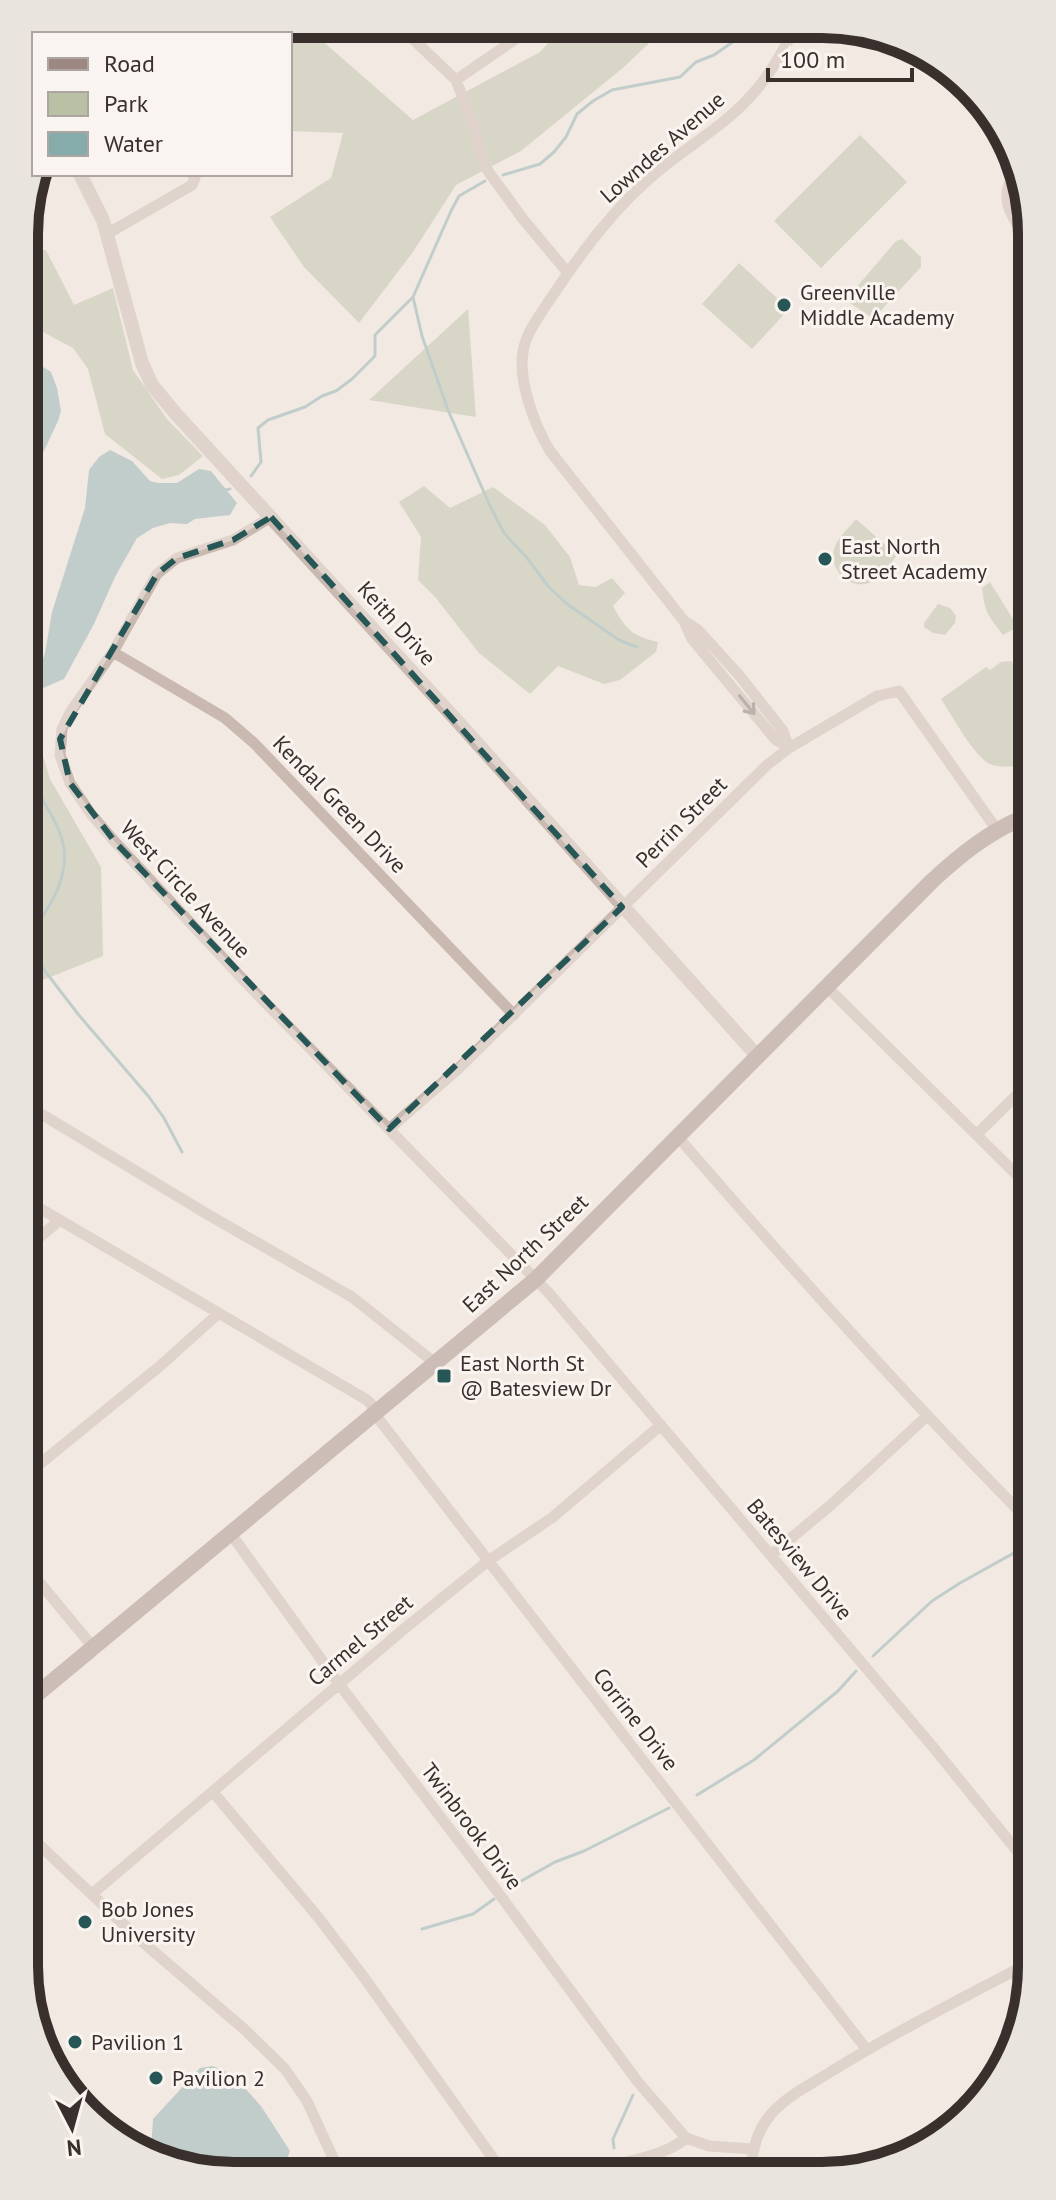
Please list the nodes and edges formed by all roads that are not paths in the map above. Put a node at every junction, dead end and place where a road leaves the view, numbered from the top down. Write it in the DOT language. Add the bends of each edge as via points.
graph roads {
  1 [pos="410,38"];
  2 [pos="517,38"];
  3 [pos="789,38"];
  4 [pos="456,80"];
  5 [pos="81,176"];
  6 [pos="194,176"];
  7 [pos="1011,182"];
  8 [pos="1017,224"];
  9 [pos="107,234"];
  10 [pos="568,273"];
  11 [pos="271,517"];
  12 [pos="684,621"];
  13 [pos="113,652"];
  14 [pos="789,748"];
  15 [pos="1018,820"];
  16 [pos="997,830"];
  17 [pos="622,907"];
  18 [pos="827,987"];
  19 [pos="514,1015"];
  20 [pos="758,1057"];
  21 [pos="1018,1094"];
  22 [pos="38,1112"];
  23 [pos="389,1129"];
  24 [pos="977,1134"];
  25 [pos="678,1137"];
  26 [pos="1018,1176"];
  27 [pos="38,1207"];
  28 [pos="60,1220"];
  29 [pos="38,1238"];
  30 [pos="535,1280"];
  31 [pos="219,1313"];
  32 [pos="435,1363"];
  33 [pos="374,1413"];
  34 [pos="927,1416"];
  35 [pos="661,1425"];
  36 [pos="38,1465"];
  37 [pos="1018,1510"];
  38 [pos="231,1534"];
  39 [pos="771,1555"];
  40 [pos="488,1561"];
  41 [pos="38,1581"];
  42 [pos="93,1647"];
  43 [pos="339,1684"];
  44 [pos="38,1693"];
  45 [pos="213,1792"];
  46 [pos="38,1844"];
  47 [pos="1018,1852"];
  48 [pos="92,1894"];
  49 [pos="1018,1969"];
  50 [pos="867,2050"];
  51 [pos="686,2138"];
  52 [pos="753,2149"];
  53 [pos="335,2162"];
  54 [pos="496,2162"];
  55 [pos="620,2162"];
  56 [pos="752,2162"];
  1 -- 4 [label="street"];
  2 -- 4 [label="street"];
  3 -- 10 [label="street, Lowndes Avenue" via="748,100 631,195"];
  4 -- 10 [label="street" via="488,171"];
  5 -- 9 [label="street, Keith Drive"];
  6 -- 9 [label="street" via="192,185"];
  7 -- 8 [label="street" via="1007,203"];
  9 -- 11 [label="street, Keith Drive" via="136,347 152,385"];
  10 -- 12 [label="street, Lowndes Avenue" via="523,350 530,405 550,451"];
  11 -- 13 [label="street, West Circle Avenue" via="233,540 166,565"];
  11 -- 17 [label="street, Keith Drive"];
  12 -- 14 [label="street, Lowndes Avenue, one-way" via="692,639 775,739"];
  12 -- 14 [label="street, Lowndes Avenue" via="739,675 783,731"];
  13 -- 19 [label="street, Kendal Green Drive" via="225,718 254,743"];
  13 -- 23 [label="street, West Circle Avenue" via="62,729 60,755 70,783 115,842"];
  14 -- 16 [label="street, Perrin Street" via="877,696 899,691"];
  14 -- 17 [label="street, Perrin Street"];
  15 -- 16 [label="main road, East North Street"];
  16 -- 18 [label="main road, East North Street" via="957,858"];
  17 -- 19 [label="street, Perrin Street"];
  17 -- 20 [label="street, Keith Drive"];
  18 -- 20 [label="main road, East North Street"];
  18 -- 24 [label="street"];
  19 -- 23 [label="street, Perrin Street"];
  20 -- 25 [label="main road, East North Street"];
  21 -- 24 [label="street"];
  22 -- 32 [label="street" via="352,1297"];
  23 -- 30 [label="street, West Circle Avenue"];
  24 -- 26 [label="street"];
  25 -- 30 [label="main road, East North Street"];
  25 -- 34 [label="street"];
  27 -- 28 [label="street, Corrine Drive"];
  28 -- 29 [label="street"];
  28 -- 31 [label="street, Corrine Drive"];
  30 -- 32 [label="main road, East North Street"];
  30 -- 35 [label="street, Batesview Drive"];
  31 -- 33 [label="street, Corrine Drive" via="363,1396"];
  31 -- 36 [label="street"];
  32 -- 33 [label="main road, East North Street"];
  33 -- 38 [label="main road, East North Street"];
  33 -- 40 [label="street, Corrine Drive"];
  34 -- 37 [label="street"];
  34 -- 39 [label="street"];
  35 -- 39 [label="street, Batesview Drive"];
  35 -- 40 [label="street, Carmel Street" via="553,1517"];
  38 -- 42 [label="main road, East North Street"];
  38 -- 43 [label="street, Twinbrook Drive"];
  39 -- 47 [label="street, Batesview Drive"];
  40 -- 43 [label="street, Carmel Street"];
  40 -- 50 [label="street, Corrine Drive"];
  41 -- 42 [label="street"];
  42 -- 44 [label="main road, East North Street"];
  43 -- 45 [label="street, Carmel Street"];
  43 -- 51 [label="street, Twinbrook Drive" via="638,2082"];
  45 -- 48 [label="street, Carmel Street"];
  45 -- 54 [label="street" via="318,1917"];
  46 -- 48 [label="street"];
  48 -- 53 [label="street" via="285,2069 307,2101"];
  49 -- 50 [label="street"];
  50 -- 52 [label="street" via="784,2102 765,2122"];
  51 -- 52 [label="street" via="709,2146"];
  51 -- 55 [label="street" via="672,2148"];
  52 -- 56 [label="street"];
}
